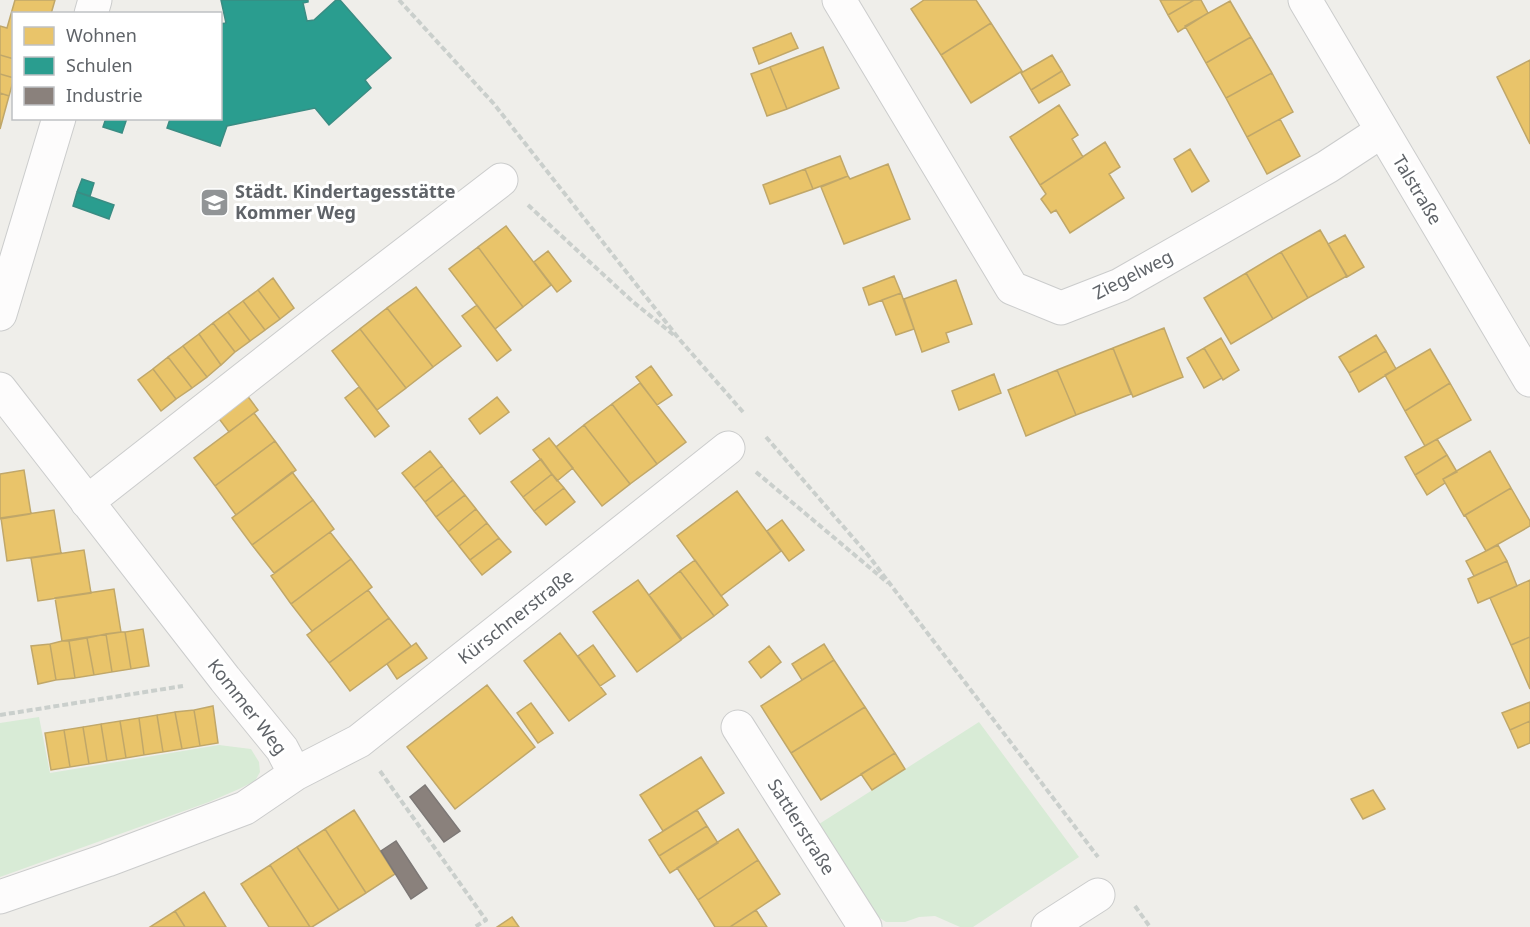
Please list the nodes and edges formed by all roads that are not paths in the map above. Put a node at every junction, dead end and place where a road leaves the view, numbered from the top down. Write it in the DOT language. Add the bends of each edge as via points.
graph roads {
  1 [pos="839,0"];
  2 [pos="1305,0"];
  3 [pos="58,120"];
  4 [pos="1382,131"];
  5 [pos="501,180"];
  6 [pos="0,314"];
  7 [pos="1530,380"];
  8 [pos="0,388"];
  9 [pos="728,448"];
  10 [pos="87,502"];
  11 [pos="738,727"];
  12 [pos="295,774"];
  13 [pos="1101,880"];
  14 [pos="0,897"];
  15 [pos="865,927"];
  16 [pos="1048,927"];
  1 -- 4 [label="street, Ziegelweg" via="1012,288 1060,308 1120,285 1327,167"];
  2 -- 4 [label="street, Talstraße"];
  3 -- 6 [label="street"];
  4 -- 7 [label="street, Talstraße"];
  5 -- 10 [label="street"];
  8 -- 10 [label="street, Kommer Weg"];
  9 -- 12 [label="street, Kürschnerstraße" via="359,741"];
  10 -- 12 [label="street, Kommer Weg" via="282,748"];
  11 -- 15 [label="street, Sattlerstraße"];
  12 -- 14 [label="street, Kommer Weg" via="244,808"];
  13 -- 16 [label="street"];
}
